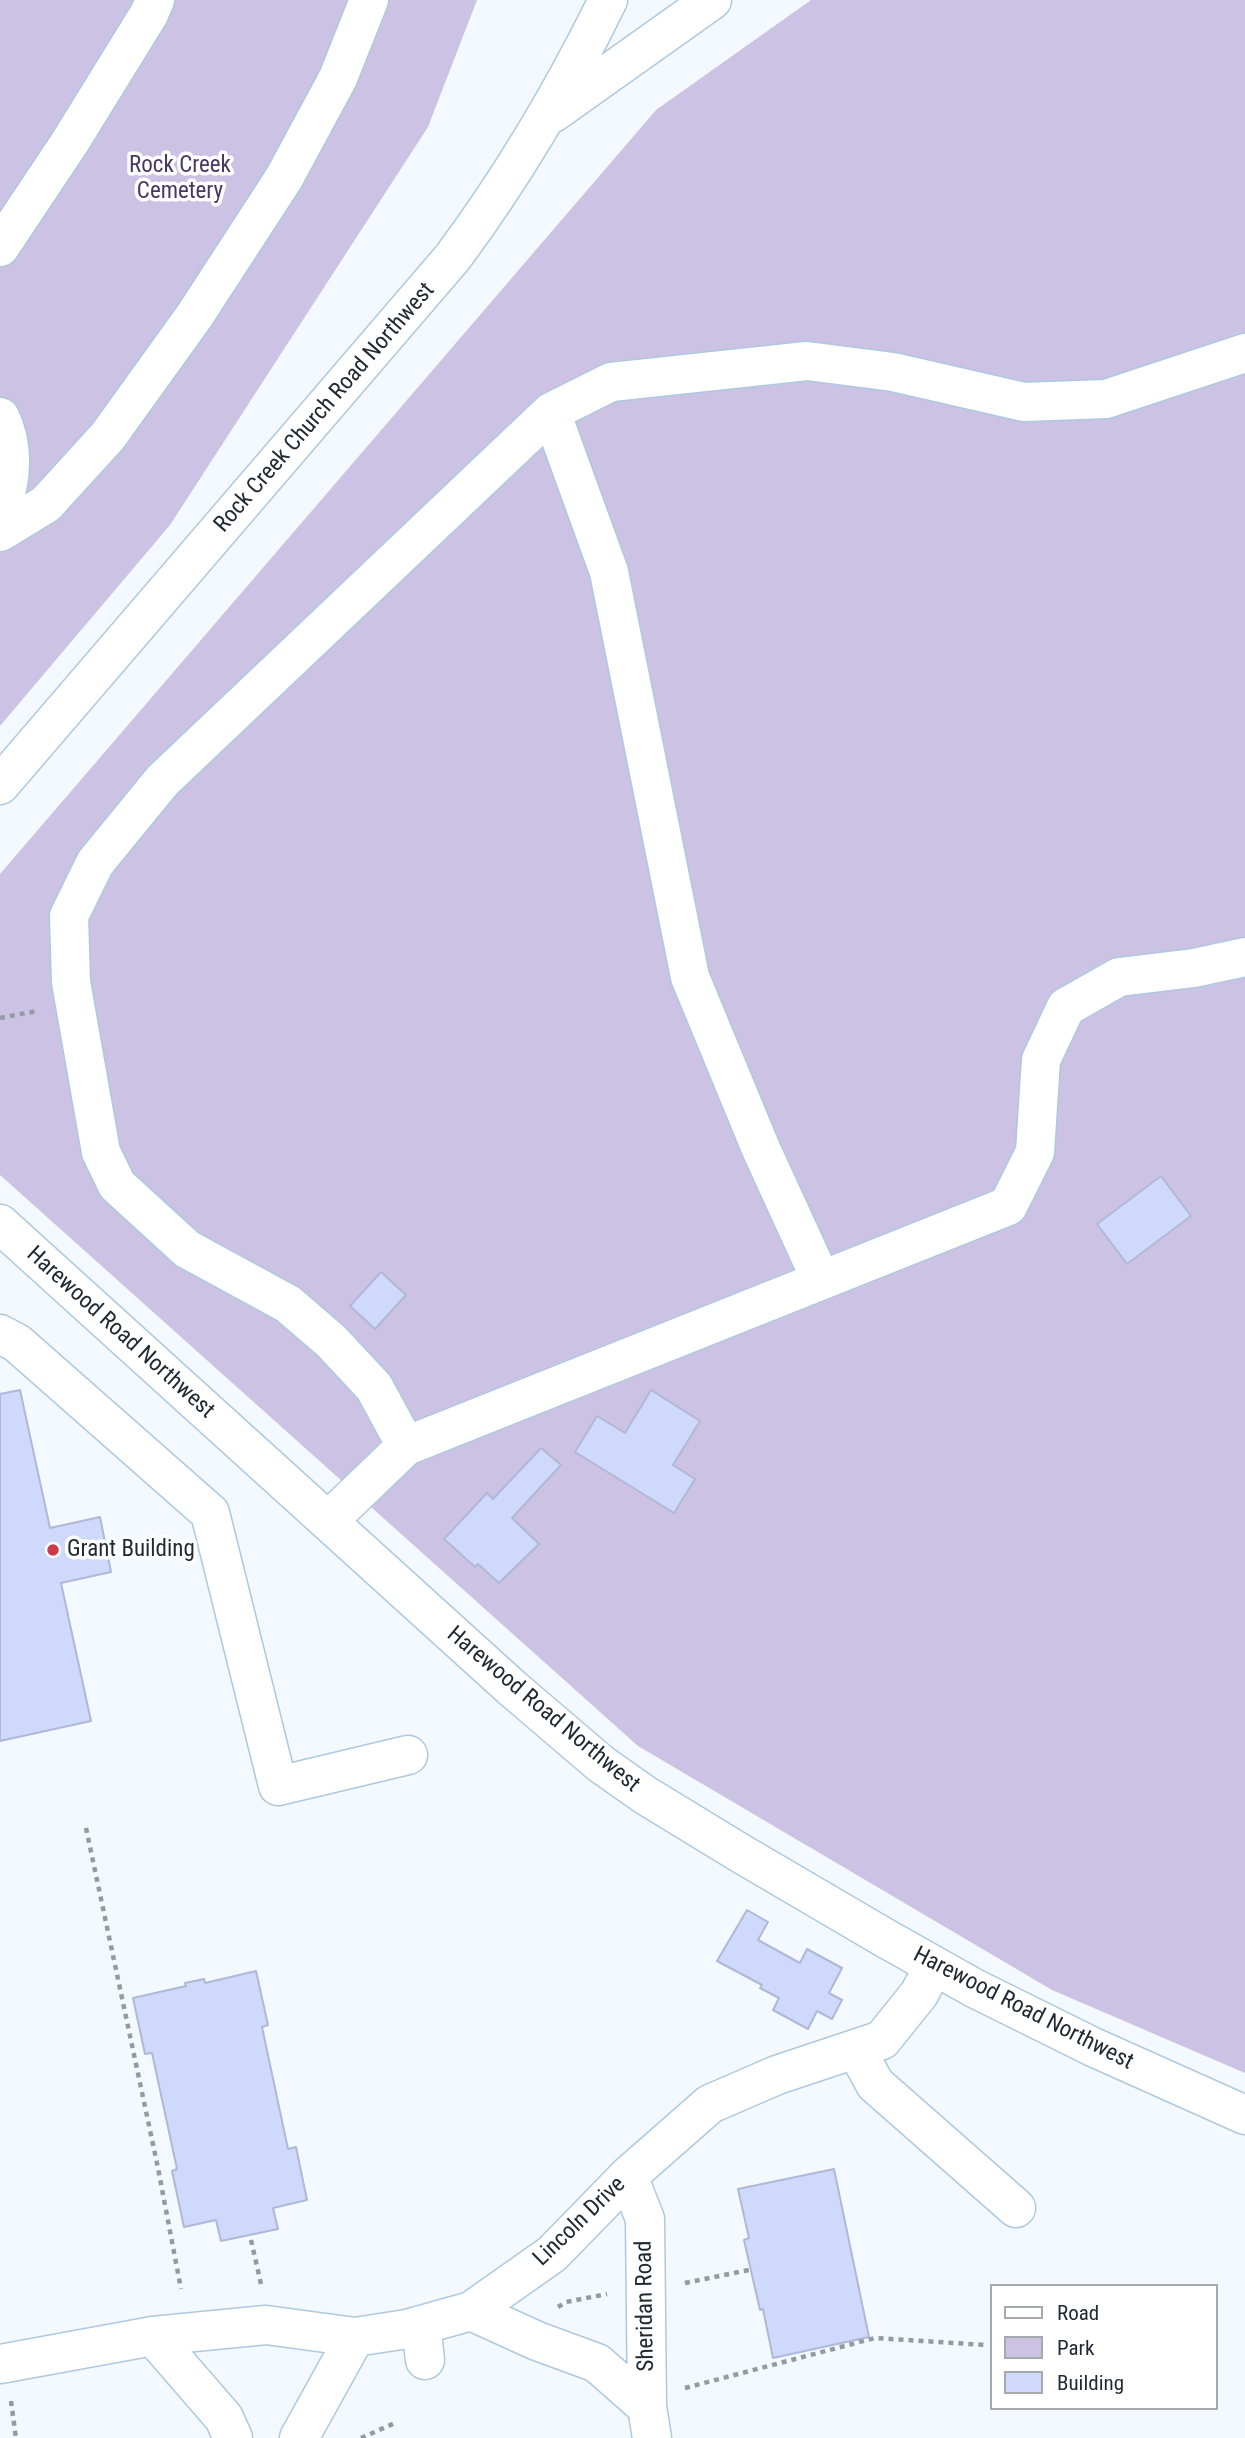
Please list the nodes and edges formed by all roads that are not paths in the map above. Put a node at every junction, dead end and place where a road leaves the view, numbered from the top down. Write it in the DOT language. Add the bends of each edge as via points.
graph roads {
  1 [pos="155,0"];
  2 [pos="369,0"];
  3 [pos="608,0"];
  4 [pos="712,0"];
  5 [pos="545,119"];
  6 [pos="0,247"];
  7 [pos="1245,353"];
  8 [pos="551,412"];
  9 [pos="0,417"];
  10 [pos="0,508"];
  11 [pos="0,532"];
  12 [pos="0,785"];
  13 [pos="1245,957"];
  14 [pos="0,1224"];
  15 [pos="821,1280"];
  16 [pos="0,1334"];
  17 [pos="406,1446"];
  18 [pos="328,1521"];
  19 [pos="408,1755"];
  20 [pos="934,1966"];
  21 [pos="856,2049"];
  22 [pos="1245,2115"];
  23 [pos="628,2176"];
  24 [pos="1016,2208"];
  25 [pos="471,2311"];
  26 [pos="153,2336"];
  27 [pos="355,2337"];
  28 [pos="5,2379"];
  29 [pos="658,2412"];
  30 [pos="233,2438"];
  31 [pos="299,2438"];
  1 -- 6 [label="street"];
  2 -- 11 [label="street" via="338,78 284,178 195,315 108,436 46,505"];
  3 -- 5 [label="street, Rock Creek Church Road Northwest"];
  4 -- 5 [label="street"];
  5 -- 12 [label="street, Rock Creek Church Road Northwest" via="504,187 426,290"];
  7 -- 8 [label="street" via="1106,399 1024,402 893,372 807,360 611,382"];
  8 -- 15 [label="street" via="609,572 690,977"];
  8 -- 17 [label="street" via="162,781 95,863 69,916 71,982 101,1152 117,1185 187,1249 288,1304 331,1341 374,1388"];
  9 -- 10 [label="street" via="9,449 9,477"];
  13 -- 15 [label="street" via="1119,977 1066,1007 1041,1060 1035,1152 1009,1206"];
  14 -- 18 [label="street, Harewood Road Northwest"];
  15 -- 17 [label="street"];
  16 -- 19 [label="street" via="17,1343 210,1513 278,1786"];
  17 -- 18 [label="street"];
  18 -- 20 [label="street, Harewood Road Northwest" via="601,1764 656,1802"];
  20 -- 21 [label="street, Lincoln Drive" via="919,1994 882,2040"];
  20 -- 22 [label="street, Harewood Road Northwest" via="1093,2047"];
  21 -- 23 [label="street, Lincoln Drive" via="777,2075 710,2104"];
  21 -- 24 [label="street" via="875,2084"];
  23 -- 25 [label="street, Lincoln Drive" via="552,2255"];
  23 -- 29 [label="street, Sheridan Road" via="645,2219"];
  25 -- 27 [label="street, Lincoln Drive" via="423,2342"];
  25 -- 29 [label="street" via="597,2364"];
  26 -- 27 [label="street, Lincoln Drive" via="266,2325"];
  26 -- 28 [label="street, Lincoln Drive"];
  26 -- 30 [label="street" via="224,2418"];
  27 -- 31 [label="street"];
}
